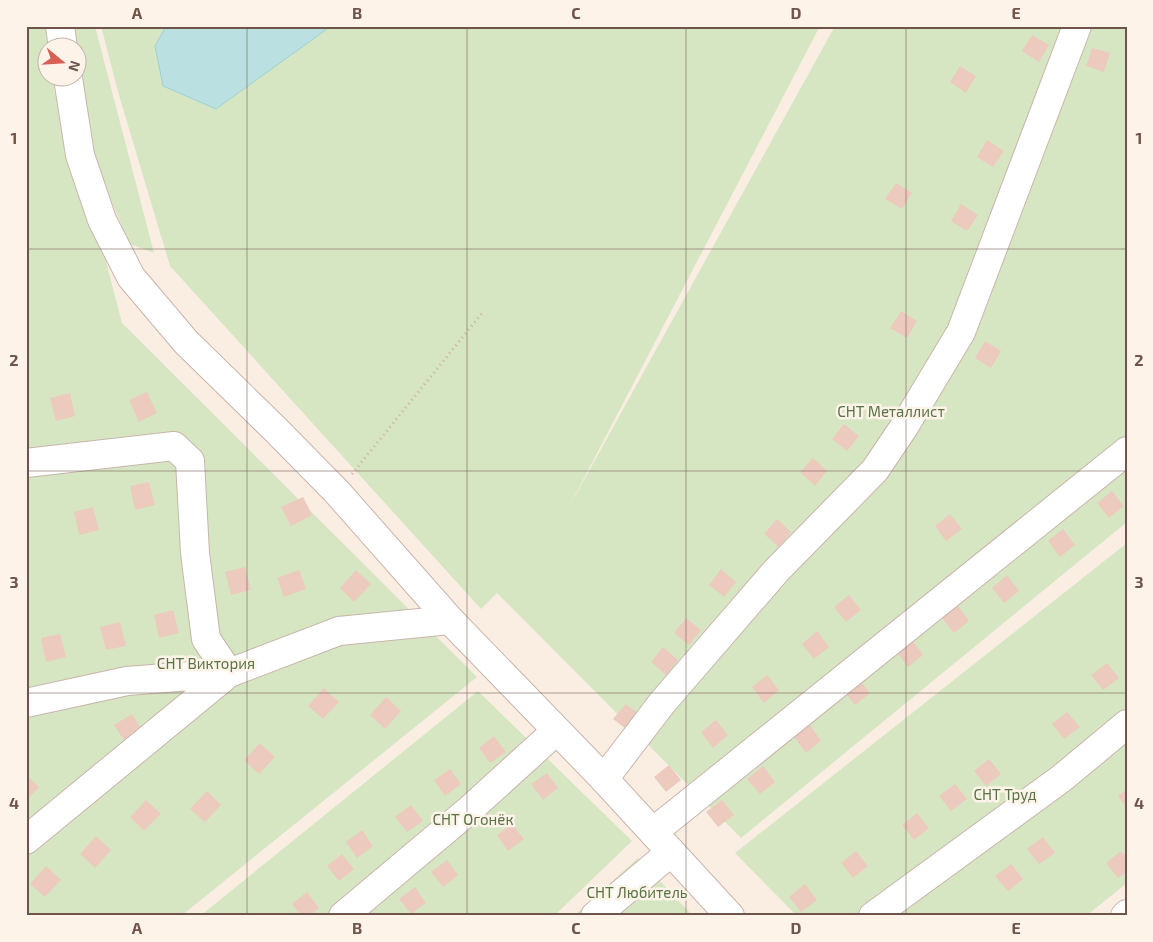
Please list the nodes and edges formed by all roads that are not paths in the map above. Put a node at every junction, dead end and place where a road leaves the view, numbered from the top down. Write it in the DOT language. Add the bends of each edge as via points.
graph roads {
  1 [pos="1077,26"];
  2 [pos="70,88"];
  3 [pos="1127,451"];
  4 [pos="26,463"];
  5 [pos="450,620"];
  6 [pos="229,673"];
  7 [pos="26,704"];
  8 [pos="1127,724"];
  9 [pos="556,731"];
  10 [pos="604,779"];
  11 [pos="26,840"];
  12 [pos="662,842"];
  13 [pos="343,916"];
  14 [pos="595,916"];
  15 [pos="730,916"];
  16 [pos="873,916"];
  1 -- 10 [label="street" via="961,332 904,427 874,470 776,570 662,703"];
  2 -- 5 [label="street" via="80,155 102,220 131,277 186,342 337,492"];
  3 -- 12 [label="street"];
  4 -- 6 [label="street" via="174,446 190,461 195,553 206,639"];
  5 -- 6 [label="street" via="339,632"];
  5 -- 9 [label="street"];
  6 -- 7 [label="street" via="127,681"];
  6 -- 11 [label="street"];
  8 -- 16 [label="street" via="1062,778"];
  9 -- 10 [label="street"];
  9 -- 13 [label="street" via="468,811"];
  10 -- 12 [label="street"];
  12 -- 14 [label="street"];
  12 -- 15 [label="street"];
}
